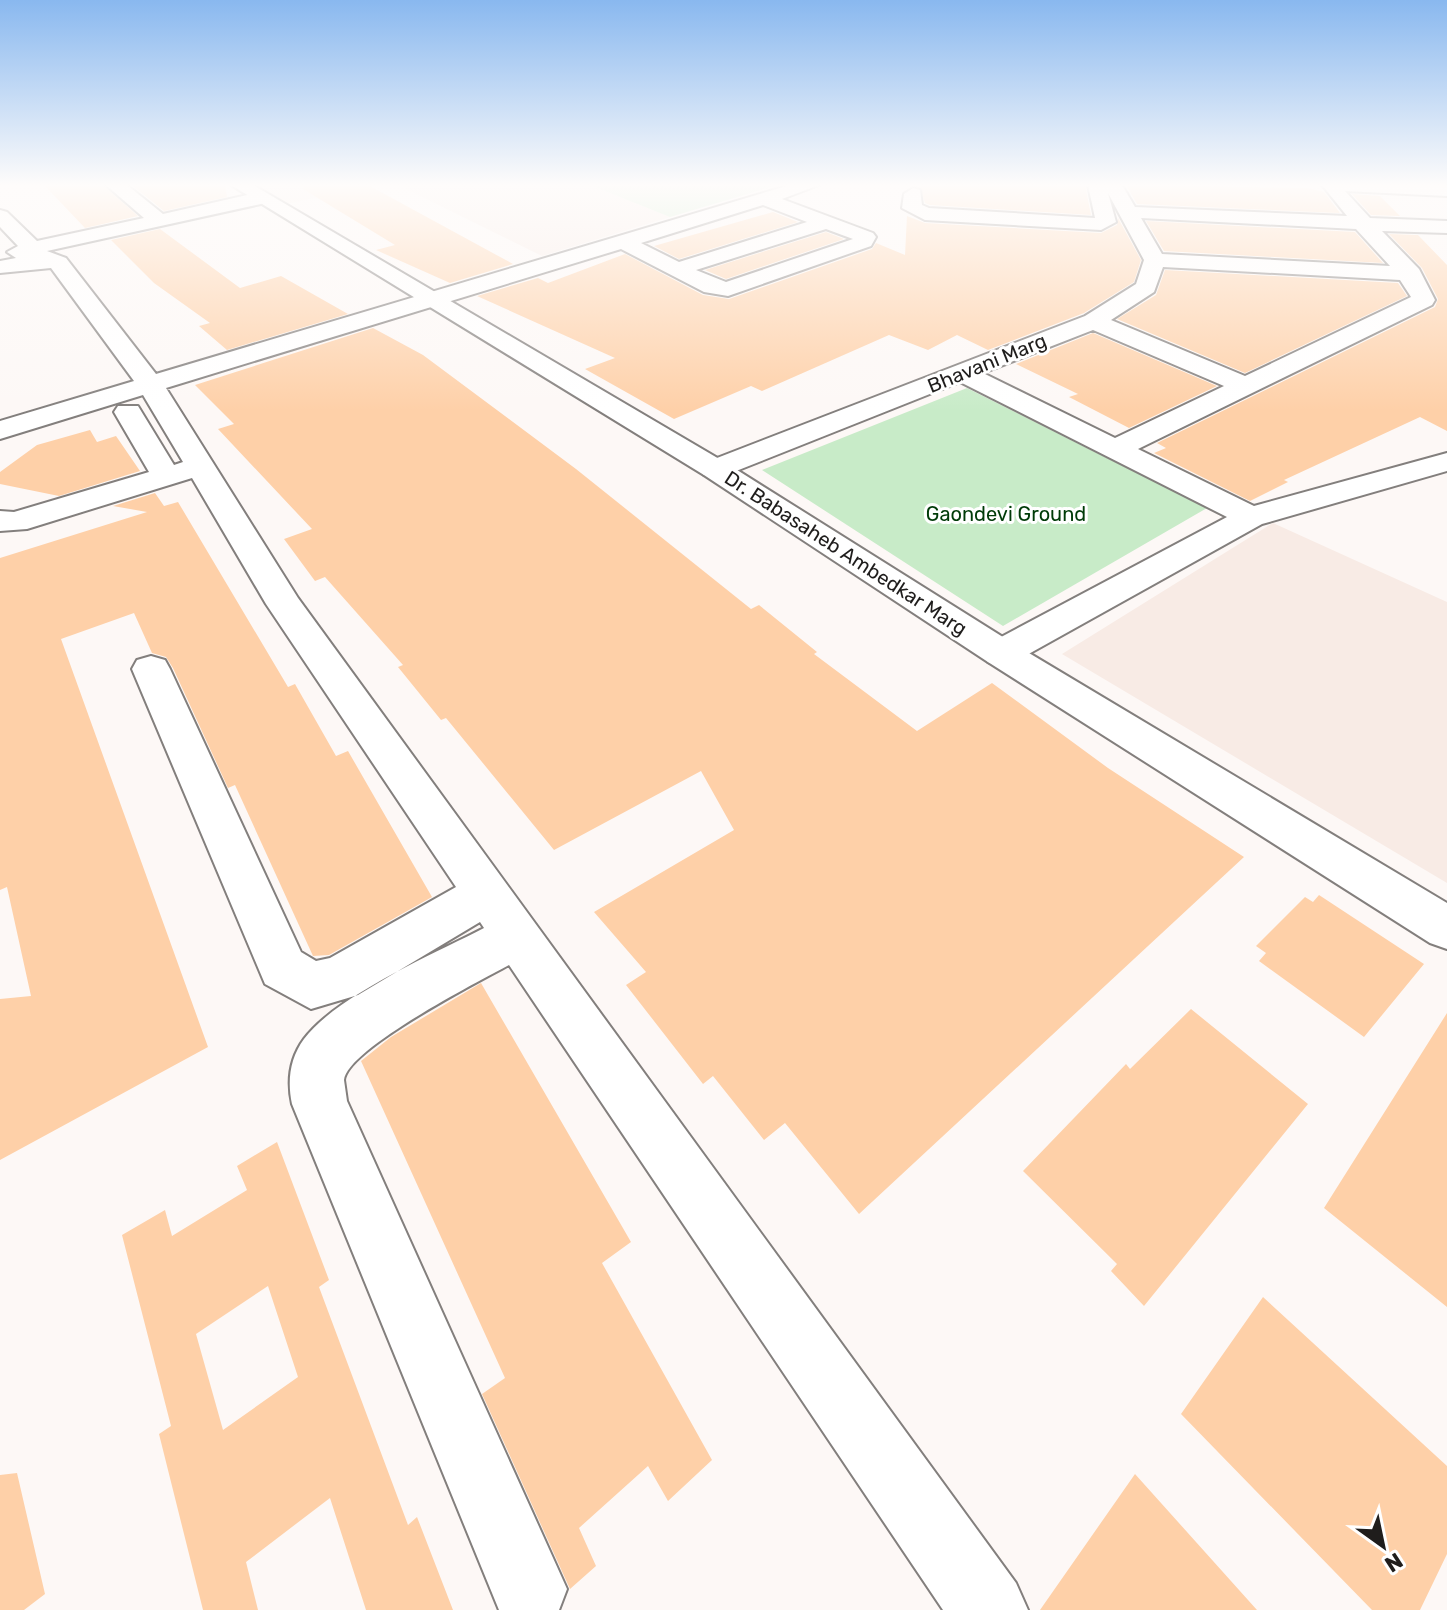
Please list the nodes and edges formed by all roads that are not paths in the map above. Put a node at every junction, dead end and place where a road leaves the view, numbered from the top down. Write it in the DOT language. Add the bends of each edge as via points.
graph roads {
  1 [pos="36,260"];
  2 [pos="356,260"];
  3 [pos="563,260"];
  4 [pos="660,260"];
  5 [pos="706,260"];
  6 [pos="812,260"];
  7 [pos="1151,260"];
  8 [pos="1222,260"];
  9 [pos="1397,260"];
  10 [pos="678,269"];
  11 [pos="1411,274"];
  12 [pos="430,300"];
  13 [pos="1093,321"];
  14 [pos="962,373"];
  15 [pos="1245,386"];
  16 [pos="139,398"];
  17 [pos="0,430"];
  18 [pos="1115,449"];
  19 [pos="1447,462"];
  20 [pos="715,469"];
  21 [pos="183,472"];
  22 [pos="1251,517"];
  23 [pos="0,521"];
  24 [pos="1001,653"];
  25 [pos="151,669"];
  26 [pos="502,915"];
  27 [pos="1447,928"];
  28 [pos="529,1589"];
  29 [pos="989,1610"];
  1 -- 16 [label="street" via="58,263"];
  2 -- 12 [label="street, Dr. Babasaheb Ambedkar Marg"];
  3 -- 12 [label="street"];
  4 -- 10 [label="street"];
  5 -- 10 [label="street"];
  6 -- 10 [label="street" via="728,289 712,287"];
  7 -- 13 [label="street, Bhavani Marg" via="1146,287"];
  8 -- 11 [label="street"];
  9 -- 11 [label="street"];
  11 -- 15 [label="street" via="1424,300"];
  12 -- 16 [label="street"];
  12 -- 20 [label="street, Dr. Babasaheb Ambedkar Marg"];
  13 -- 14 [label="street, Bhavani Marg"];
  13 -- 15 [label="street"];
  14 -- 18 [label="street"];
  14 -- 20 [label="street, Bhavani Marg"];
  15 -- 18 [label="street"];
  16 -- 17 [label="street"];
  16 -- 21 [label="street"];
  18 -- 22 [label="street"];
  19 -- 22 [label="street"];
  20 -- 24 [label="street, Dr. Babasaheb Ambedkar Marg"];
  21 -- 23 [label="street" via="16,522"];
  21 -- 26 [label="street" via="284,604"];
  22 -- 24 [label="street"];
  24 -- 27 [label="street, Dr. Babasaheb Ambedkar Marg"];
  25 -- 26 [label="street" via="283,968 311,986 340,979"];
  26 -- 28 [label="street" via="347,1032 324,1056 314,1080"];
  26 -- 29 [label="street"];
}
